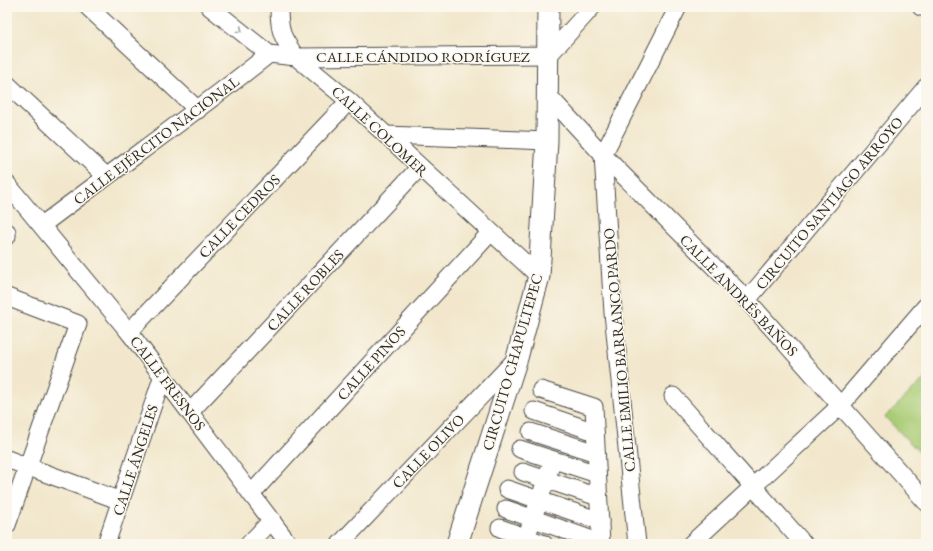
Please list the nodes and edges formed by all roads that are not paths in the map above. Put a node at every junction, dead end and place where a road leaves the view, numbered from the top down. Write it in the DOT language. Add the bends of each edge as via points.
graph roads {
  1 [pos="88,7"];
  2 [pos="210,7"];
  3 [pos="279,7"];
  4 [pos="548,7"];
  5 [pos="592,7"];
  6 [pos="678,7"];
  7 [pos="920,7"];
  8 [pos="926,8"];
  9 [pos="269,54"];
  10 [pos="549,55"];
  11 [pos="296,57"];
  12 [pos="7,84"];
  13 [pos="926,87"];
  14 [pos="546,93"];
  15 [pos="349,101"];
  16 [pos="198,110"];
  17 [pos="386,135"];
  18 [pos="547,141"];
  19 [pos="603,155"];
  20 [pos="419,168"];
  21 [pos="106,176"];
  22 [pos="7,184"];
  23 [pos="42,225"];
  24 [pos="490,232"];
  25 [pos="539,276"];
  26 [pos="7,296"];
  27 [pos="747,300"];
  28 [pos="926,306"];
  29 [pos="129,332"];
  30 [pos="517,358"];
  31 [pos="163,375"];
  32 [pos="542,390"];
  33 [pos="673,396"];
  34 [pos="841,405"];
  35 [pos="534,410"];
  36 [pos="190,412"];
  37 [pos="531,432"];
  38 [pos="595,432"];
  39 [pos="520,449"];
  40 [pos="596,453"];
  41 [pos="7,459"];
  42 [pos="553,460"];
  43 [pos="28,467"];
  44 [pos="523,472"];
  45 [pos="597,474"];
  46 [pos="546,480"];
  47 [pos="753,487"];
  48 [pos="507,489"];
  49 [pos="252,494"];
  50 [pos="598,498"];
  51 [pos="540,500"];
  52 [pos="121,501"];
  53 [pos="926,502"];
  54 [pos="506,509"];
  55 [pos="533,519"];
  56 [pos="272,520"];
  57 [pos="600,521"];
  58 [pos="7,525"];
  59 [pos="500,528"];
  60 [pos="526,541"];
  61 [pos="106,544"];
  62 [pos="249,544"];
  63 [pos="289,544"];
  64 [pos="340,544"];
  65 [pos="457,544"];
  66 [pos="544,544"];
  67 [pos="601,544"];
  68 [pos="636,544"];
  69 [pos="691,544"];
  70 [pos="804,544"];
  1 -- 16 [label="street"];
  2 -- 9 [label="street, one-way"];
  3 -- 11 [label="street, CALLE COLOMER" via="279,27 284,40"];
  4 -- 10 [label="street, CIRCUITO CHAPULTEPEC"];
  5 -- 10 [label="street"];
  6 -- 19 [label="street"];
  7 -- 8 [label="street"];
  9 -- 11 [label="street"];
  9 -- 16 [label="street, CALLE EJÉRCITO NACIONAL"];
  10 -- 11 [label="street, CALLE CÁNDIDO RODRÍGUEZ"];
  10 -- 14 [label="street, CIRCUITO CHAPULTEPEC"];
  11 -- 15 [label="street, CALLE COLOMER"];
  12 -- 21 [label="street"];
  13 -- 27 [label="street, CIRCUITO SANTIAGO ARROYO"];
  14 -- 18 [label="street, CIRCUITO CHAPULTEPEC"];
  14 -- 19 [label="street, CALLE ANDRÉS BAÑOS"];
  15 -- 17 [label="street, CALLE COLOMER"];
  15 -- 29 [label="street, CALLE CEDROS"];
  16 -- 21 [label="street, CALLE EJÉRCITO NACIONAL"];
  17 -- 18 [label="street"];
  17 -- 20 [label="street, CALLE COLOMER"];
  18 -- 25 [label="street, CIRCUITO CHAPULTEPEC"];
  19 -- 27 [label="street, CALLE ANDRÉS BAÑOS"];
  19 -- 68 [label="street, CALLE EMILIO BARRANCO PARDO" via="613,313"];
  20 -- 24 [label="street, CALLE COLOMER"];
  20 -- 36 [label="street, CALLE ROBLES"];
  21 -- 23 [label="street, CALLE EJÉRCITO NACIONAL"];
  22 -- 23 [label="street, CALLE FRESNOS"];
  23 -- 29 [label="street, CALLE FRESNOS"];
  24 -- 25 [label="street, CALLE COLOMER"];
  24 -- 49 [label="street, CALLE PINOS"];
  25 -- 30 [label="street, CIRCUITO CHAPULTEPEC"];
  26 -- 43 [label="street" via="78,324"];
  27 -- 34 [label="street, CALLE ANDRÉS BAÑOS"];
  28 -- 34 [label="street"];
  29 -- 31 [label="street, CALLE FRESNOS"];
  30 -- 64 [label="street, CALLE OLIVO"];
  30 -- 65 [label="street, CIRCUITO CHAPULTEPEC"];
  31 -- 36 [label="street, CALLE FRESNOS"];
  31 -- 52 [label="street, CALLE ÁNGELES"];
  32 -- 38 [label="street" via="594,407"];
  33 -- 47 [label="street"];
  34 -- 47 [label="street"];
  34 -- 53 [label="street, CALLE ANDRÉS BAÑOS"];
  35 -- 38 [label="street"];
  36 -- 49 [label="street, CALLE FRESNOS"];
  37 -- 40 [label="street"];
  38 -- 40 [label="street"];
  39 -- 42 [label="street"];
  40 -- 45 [label="street"];
  41 -- 43 [label="street"];
  42 -- 45 [label="street"];
  42 -- 46 [label="street"];
  43 -- 52 [label="street"];
  43 -- 58 [label="street"];
  44 -- 46 [label="street"];
  45 -- 50 [label="street"];
  46 -- 50 [label="street"];
  46 -- 51 [label="street"];
  47 -- 69 [label="street"];
  47 -- 70 [label="street"];
  48 -- 51 [label="street"];
  49 -- 56 [label="street, CALLE FRESNOS"];
  50 -- 57 [label="street"];
  51 -- 55 [label="street"];
  51 -- 57 [label="street"];
  52 -- 61 [label="street, CALLE ÁNGELES"];
  54 -- 55 [label="street"];
  55 -- 60 [label="street"];
  55 -- 67 [label="street"];
  56 -- 62 [label="street"];
  56 -- 63 [label="street, CALLE FRESNOS"];
  57 -- 67 [label="street"];
  59 -- 60 [label="street"];
  60 -- 66 [label="street"];
}
